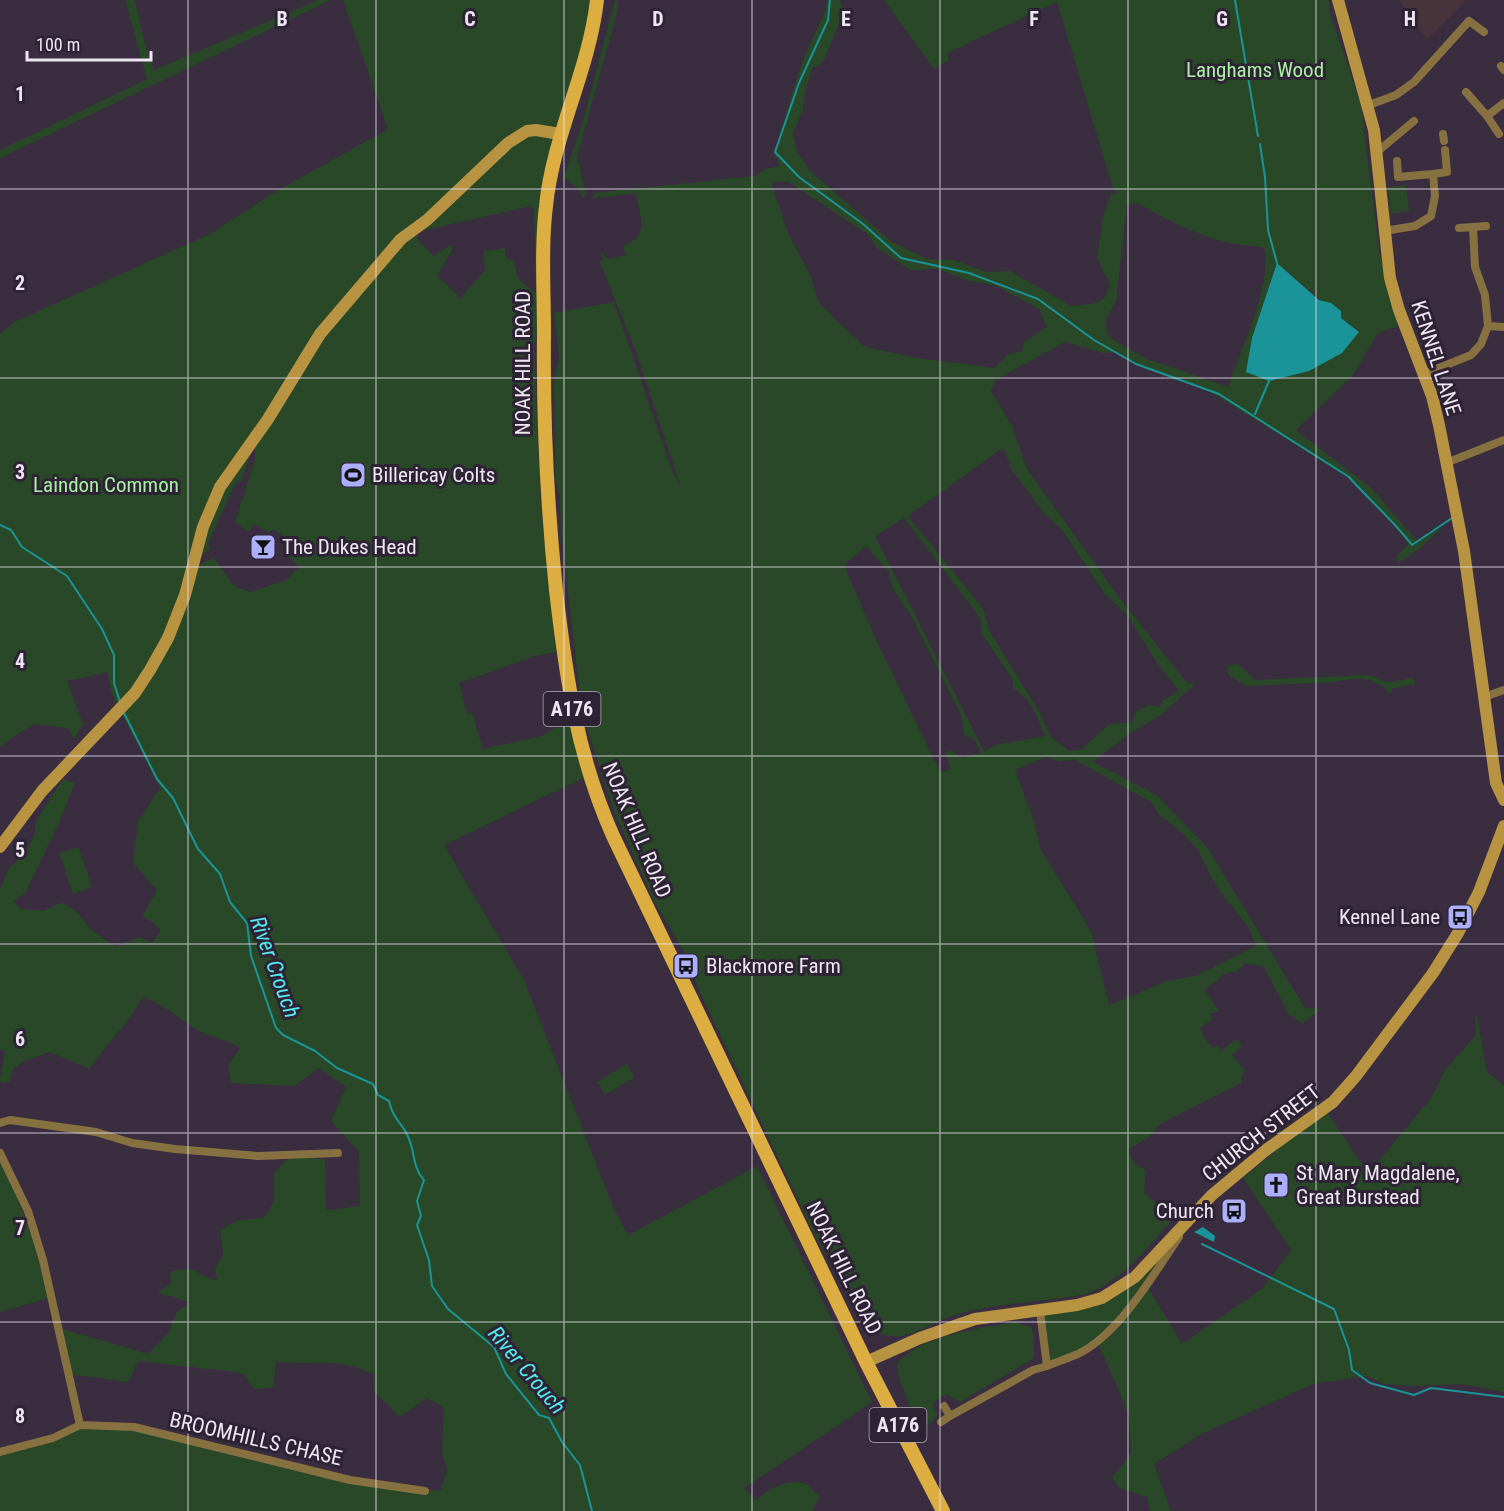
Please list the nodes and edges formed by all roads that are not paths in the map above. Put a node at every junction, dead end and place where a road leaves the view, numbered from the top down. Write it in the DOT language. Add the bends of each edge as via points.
graph roads {
  1 [pos="597,0"];
  2 [pos="1338,0"];
  3 [pos="1484,33"];
  4 [pos="1467,92"];
  5 [pos="1504,103"];
  6 [pos="1369,105"];
  7 [pos="1487,116"];
  8 [pos="1414,121"];
  9 [pos="560,134"];
  10 [pos="1499,134"];
  11 [pos="1444,142"];
  12 [pos="1377,152"];
  13 [pos="1397,161"];
  14 [pos="1433,174"];
  15 [pos="1486,226"];
  16 [pos="1473,227"];
  17 [pos="1460,228"];
  18 [pos="1384,231"];
  19 [pos="1488,326"];
  20 [pos="1504,327"];
  21 [pos="1424,374"];
  22 [pos="1504,440"];
  23 [pos="1446,462"];
  24 [pos="1504,690"];
  25 [pos="1484,697"];
  26 [pos="1504,800"];
  27 [pos="1504,826"];
  28 [pos="0,847"];
  29 [pos="0,1123"];
  30 [pos="0,1153"];
  31 [pos="339,1153"];
  32 [pos="1185,1223"];
  33 [pos="1040,1311"];
  34 [pos="866,1362"];
  35 [pos="1047,1365"];
  36 [pos="944,1406"];
  37 [pos="950,1416"];
  38 [pos="941,1422"];
  39 [pos="80,1425"];
  40 [pos="0,1452"];
  41 [pos="425,1491"];
  42 [pos="943,1511"];
  1 -- 9 [label="main road, NOAK HILL ROAD / A176" via="585,60"];
  2 -- 6 [label="street, KENNEL LANE"];
  3 -- 6 [label="street" via="1469,21 1414,82 1396,95"];
  4 -- 7 [label="street"];
  5 -- 7 [label="street"];
  6 -- 12 [label="street, KENNEL LANE"];
  7 -- 10 [label="street"];
  8 -- 12 [label="street"];
  9 -- 28 [label="street" via="527,131 508,143 427,220 401,239 320,334 220,487 203,527 185,595 168,638 135,693 42,791"];
  9 -- 34 [label="main road, NOAK HILL ROAD / A176" via="545,207 543,394 549,526 573,719 589,778 613,836"];
  11 -- 14 [label="street" via="1447,172"];
  12 -- 18 [label="street, KENNEL LANE"];
  13 -- 14 [label="street" via="1398,177"];
  14 -- 18 [label="street" via="1435,196 1431,216 1415,226"];
  15 -- 16 [label="street"];
  16 -- 17 [label="street"];
  16 -- 19 [label="street" via="1475,267 1485,295"];
  18 -- 21 [label="street, KENNEL LANE" via="1390,278"];
  19 -- 20 [label="street"];
  19 -- 21 [label="street" via="1481,344 1471,355"];
  21 -- 23 [label="street, KENNEL LANE" via="1436,409"];
  22 -- 23 [label="street"];
  23 -- 25 [label="street, KENNEL LANE" via="1464,551"];
  24 -- 25 [label="street"];
  25 -- 26 [label="street, KENNEL LANE" via="1496,783"];
  27 -- 32 [label="street, CHURCH STREET" via="1479,892 1458,933 1356,1076 1333,1102 1234,1175"];
  29 -- 31 [label="street" via="10,1120 96,1132 132,1143 232,1155"];
  30 -- 39 [label="street" via="28,1211 43,1260"];
  32 -- 33 [label="street, CHURCH STREET" via="1121,1288 1102,1298"];
  32 -- 35 [label="street" via="1136,1301 1080,1353"];
  33 -- 34 [label="street, CHURCH STREET" via="975,1319"];
  33 -- 35 [label="street"];
  34 -- 42 [label="main road, NOAK HILL ROAD / A176"];
  35 -- 37 [label="street"];
  36 -- 37 [label="street"];
  37 -- 38 [label="street"];
  39 -- 40 [label="street, BROOMHILLS CHASE" via="53,1438"];
  39 -- 41 [label="street, BROOMHILLS CHASE" via="134,1427 350,1480"];
}
